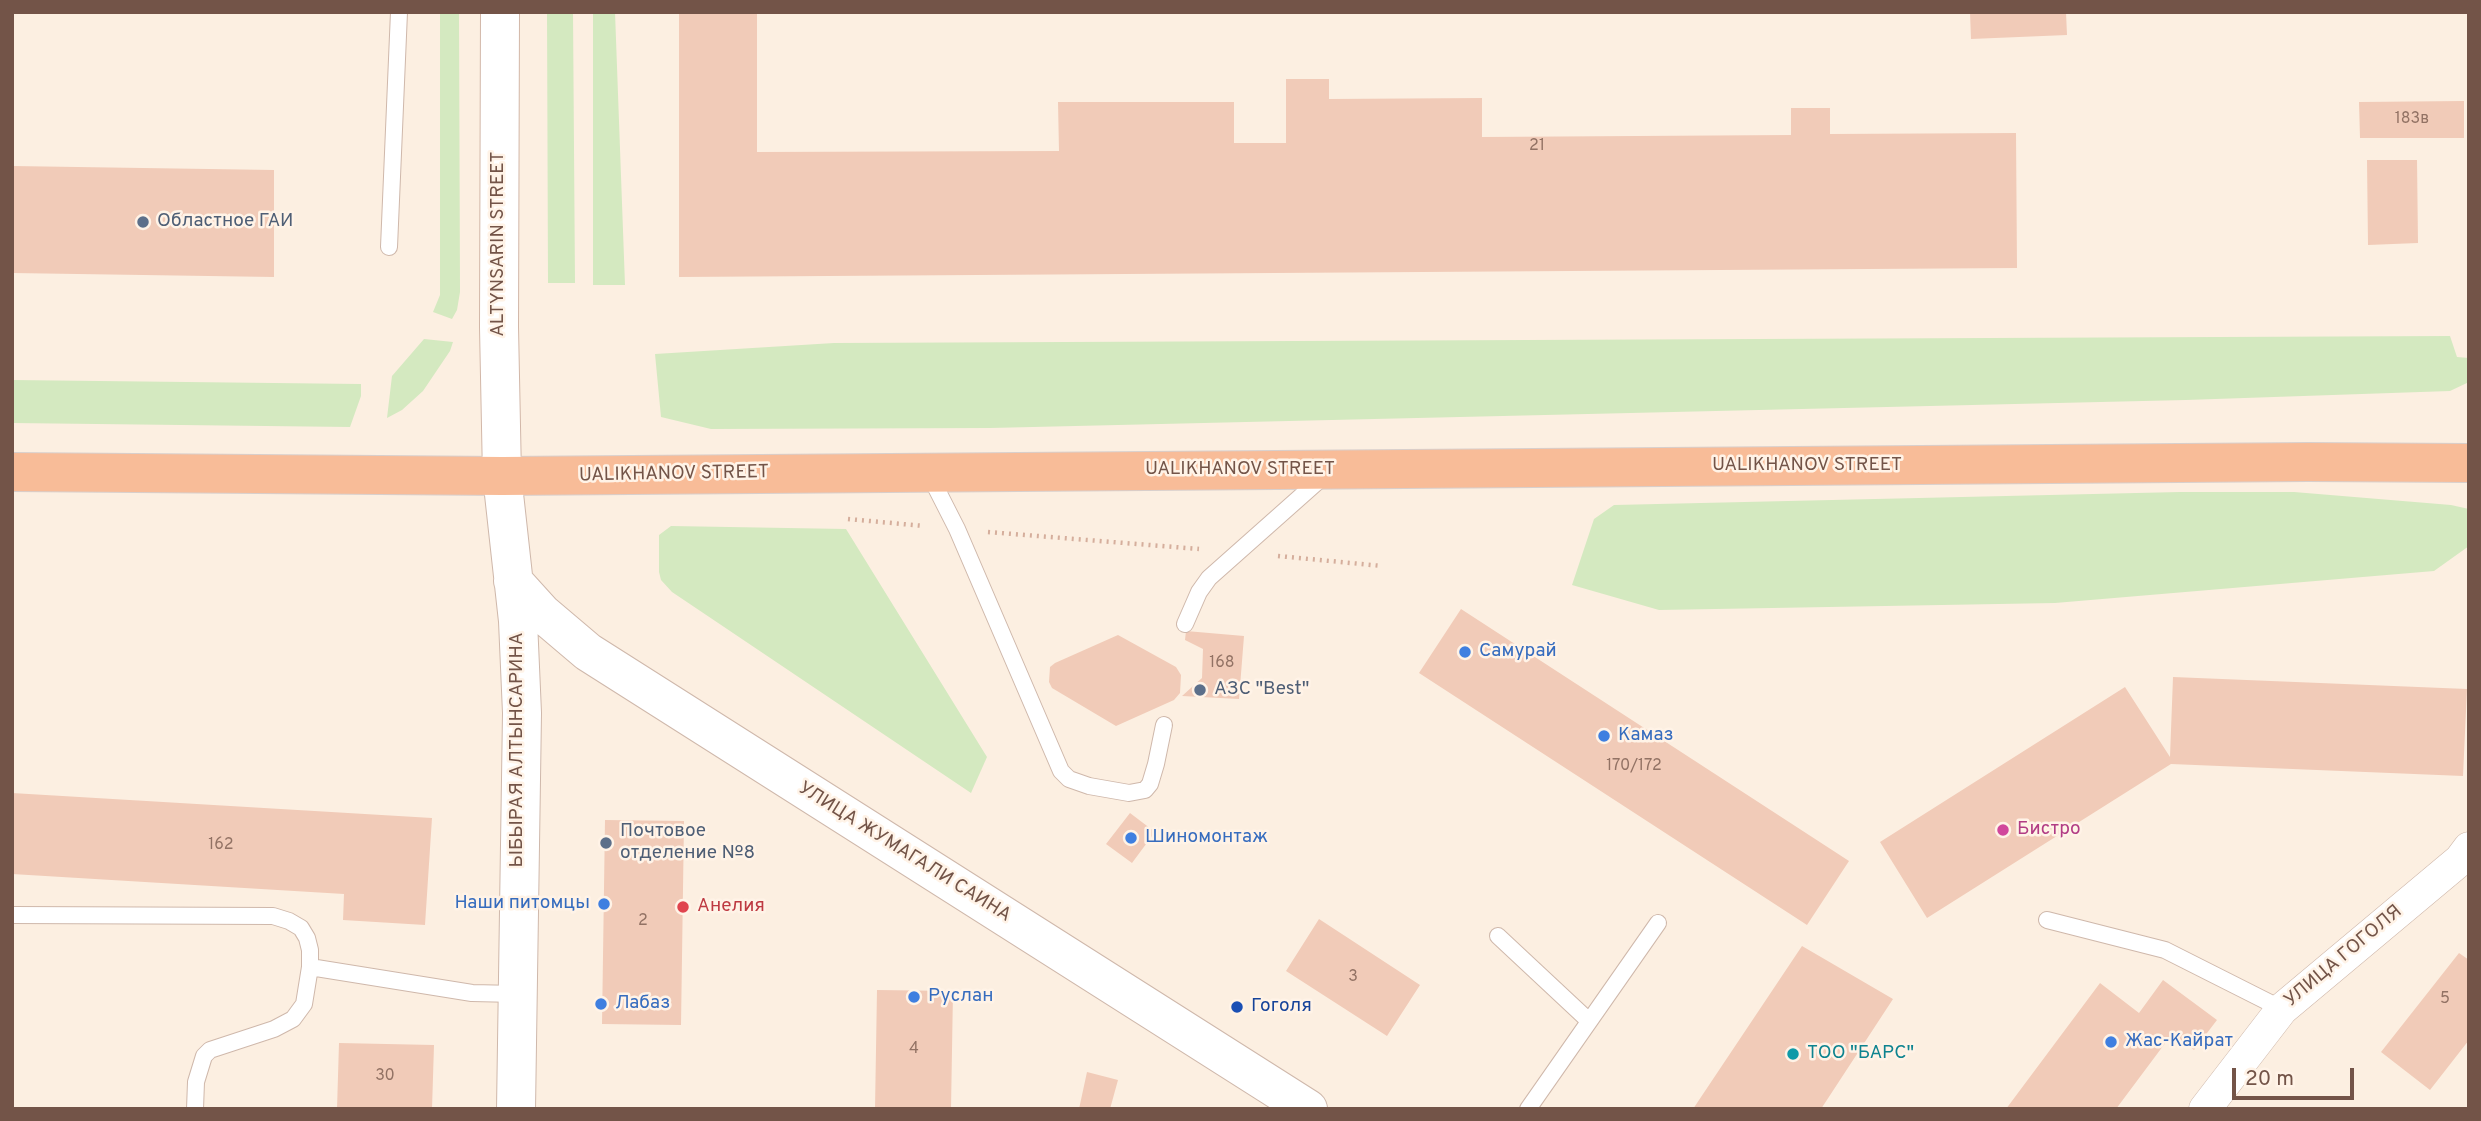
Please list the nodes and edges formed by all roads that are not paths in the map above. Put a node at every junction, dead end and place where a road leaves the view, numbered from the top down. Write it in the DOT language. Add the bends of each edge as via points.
graph roads {
  1 [pos="399,12"];
  2 [pos="500,12"];
  3 [pos="389,247"];
  4 [pos="2469,463"];
  5 [pos="1331,469"];
  6 [pos="12,472"];
  7 [pos="928,472"];
  8 [pos="502,476"];
  9 [pos="513,581"];
  10 [pos="1185,624"];
  11 [pos="1164,725"];
  12 [pos="2469,848"];
  13 [pos="12,915"];
  14 [pos="2047,920"];
  15 [pos="1658,923"];
  16 [pos="1498,936"];
  17 [pos="310,967"];
  18 [pos="516,994"];
  19 [pos="2282,1009"];
  20 [pos="1589,1021"];
  21 [pos="195,1109"];
  22 [pos="516,1109"];
  23 [pos="1308,1109"];
  24 [pos="1528,1109"];
  25 [pos="2205,1109"];
  1 -- 3 [label="lane"];
  2 -- 8 [label="street, ALTYNSARIN STREET"];
  4 -- 5 [label="highway, UALIKHANOV STREET"];
  5 -- 7 [label="highway, UALIKHANOV STREET"];
  5 -- 10 [label="lane" via="1209,578"];
  6 -- 8 [label="highway, UALIKHANOV STREET"];
  7 -- 8 [label="highway, UALIKHANOV STREET"];
  7 -- 11 [label="lane" via="957,529 1056,762 1069,779 1118,792 1145,790"];
  8 -- 9 [label="street, ЫБЫРАЯ АЛТЫНСАРИНА"];
  9 -- 18 [label="street, ЫБЫРАЯ АЛТЫНСАРИНА" via="522,713"];
  9 -- 23 [label="street, УЛИЦА ЖУМАГАЛИ САИНА" via="587,652"];
  12 -- 19 [label="street, УЛИЦА ГОГОЛЯ"];
  13 -- 17 [label="lane" via="273,915 301,928 310,950"];
  14 -- 19 [label="lane" via="2165,950"];
  15 -- 20 [label="lane"];
  16 -- 20 [label="lane"];
  17 -- 18 [label="lane" via="472,993"];
  17 -- 21 [label="lane" via="304,1004 293,1019 204,1056 196,1082"];
  18 -- 22 [label="street, ЫБЫРАЯ АЛТЫНСАРИНА"];
  19 -- 25 [label="street, УЛИЦА ГОГОЛЯ"];
  20 -- 24 [label="lane"];
}
